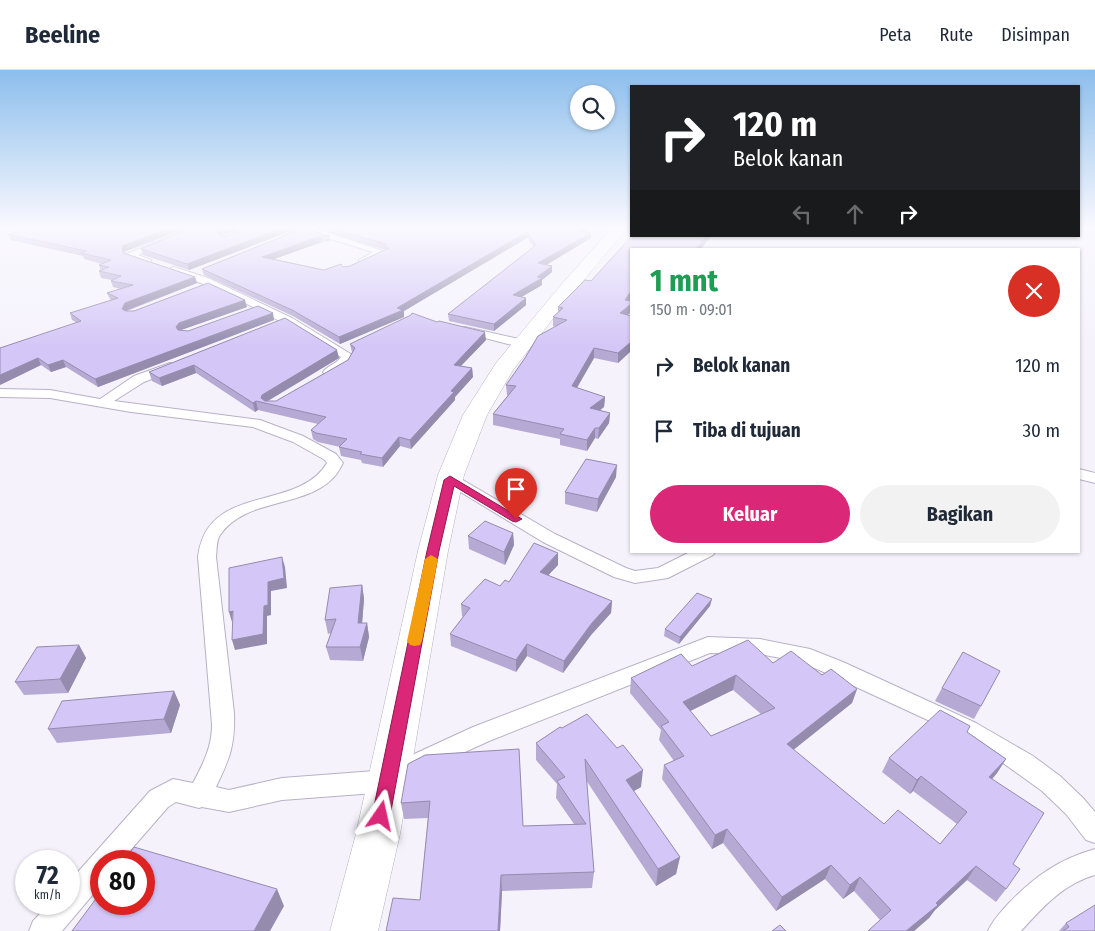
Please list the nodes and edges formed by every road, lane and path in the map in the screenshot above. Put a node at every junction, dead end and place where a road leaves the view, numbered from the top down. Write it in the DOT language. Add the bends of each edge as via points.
graph roads {
  1 [pos="167,267"];
  2 [pos="586,267"];
  3 [pos="207,268"];
  4 [pos="190,275"];
  5 [pos="210,283"];
  6 [pos="193,290"];
  7 [pos="261,307"];
  8 [pos="242,314"];
  9 [pos="288,320"];
  10 [pos="271,327"];
  11 [pos="452,327"];
  12 [pos="357,343"];
  13 [pos="524,344"];
  14 [pos="340,350"];
  15 [pos="185,360"];
  16 [pos="319,378"];
  17 [pos="0,393"];
  18 [pos="102,403"];
  19 [pos="1080,474"];
  20 [pos="1095,478"];
  21 [pos="450,480"];
  22 [pos="703,553"];
  23 [pos="390,771"];
  24 [pos="199,797"];
  25 [pos="1095,832"];
  26 [pos="114,850"];
  27 [pos="1095,862"];
  28 [pos="90,878"];
  29 [pos="80,889"];
  30 [pos="57,915"];
  31 [pos="43,931"];
  32 [pos="354,931"];
  33 [pos="1002,931"];
  1 -- 4 [label="street"];
  2 -- 13 [label="highway"];
  3 -- 4 [label="street"];
  4 -- 5 [label="street"];
  5 -- 6 [label="street"];
  5 -- 7 [label="street"];
  7 -- 8 [label="street"];
  7 -- 9 [label="street"];
  9 -- 10 [label="street"];
  9 -- 14 [label="street"];
  11 -- 13 [label="street"];
  12 -- 14 [label="street"];
  13 -- 21 [label="highway" via="504,368 475,415"];
  14 -- 16 [label="street" via="348,356 347,359"];
  15 -- 18 [label="street" via="139,379"];
  17 -- 18 [label="street" via="50,394"];
  18 -- 24 [label="street" via="255,423 298,439 332,457 335,463 320,482 246,508 230,516 212,532 207,557 224,713 222,744"];
  19 -- 20 [label="street"];
  21 -- 22 [label="street" via="549,538 620,573 635,577 662,574"];
  21 -- 23 [label="highway"];
  23 -- 24 [label="street" via="229,801"];
  23 -- 25 [label="street" via="414,765 481,734 708,645 743,644 816,660 946,718 1030,768 1083,814"];
  23 -- 32 [label="highway"];
  24 -- 26 [label="street" via="180,791 168,792"];
  27 -- 33 [label="street" via="1079,865 1053,878"];
  28 -- 29 [label="street"];
  30 -- 31 [label="street"];
}
